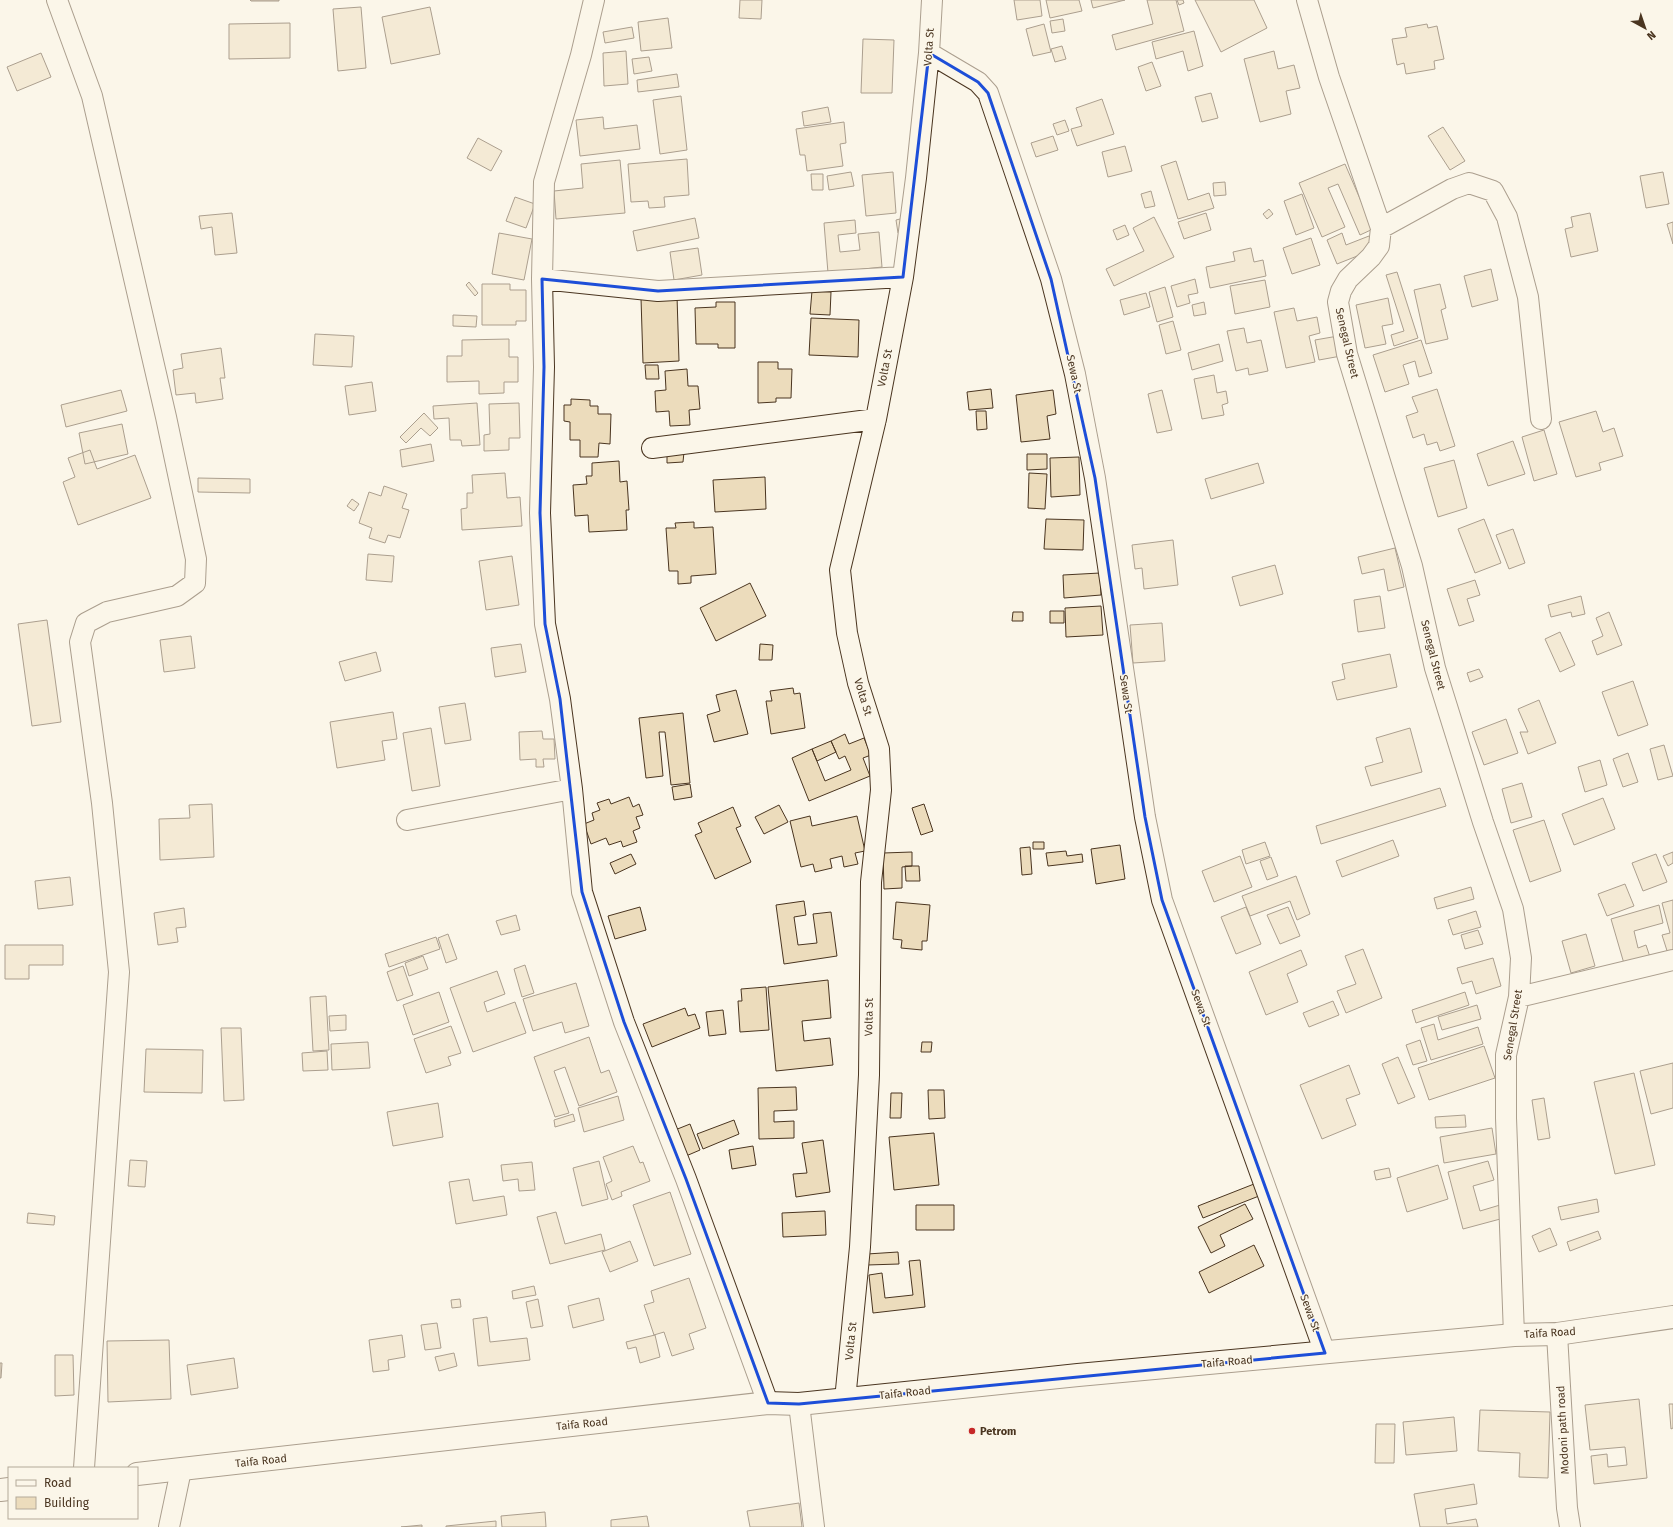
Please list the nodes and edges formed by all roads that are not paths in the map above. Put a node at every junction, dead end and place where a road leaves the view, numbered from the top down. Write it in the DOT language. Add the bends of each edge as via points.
graph roads {
  1 [pos="57,0"];
  2 [pos="594,0"];
  3 [pos="932,0"];
  4 [pos="1307,0"];
  5 [pos="929,53"];
  6 [pos="1381,228"];
  7 [pos="903,277"];
  8 [pos="542,279"];
  9 [pos="876,419"];
  10 [pos="1541,420"];
  11 [pos="652,448"];
  12 [pos="572,789"];
  13 [pos="407,820"];
  14 [pos="1673,960"];
  15 [pos="1519,997"];
  16 [pos="1673,1317"];
  17 [pos="1557,1334"];
  18 [pos="1514,1335"];
  19 [pos="1325,1353"];
  20 [pos="845,1400"];
  21 [pos="768,1403"];
  22 [pos="799,1404"];
  23 [pos="84,1467"];
  24 [pos="181,1470"];
  25 [pos="138,1474"];
  26 [pos="170,1527"];
  27 [pos="814,1527"];
  28 [pos="1570,1527"];
  1 -- 23 [label="street" via="92,96 196,560 195,583 177,596 107,612 86,623 80,642 102,803 119,972"];
  2 -- 8 [label="street" via="581,55 544,182"];
  3 -- 5 [label="street, Volta St"];
  4 -- 6 [label="street" via="1329,77"];
  5 -- 7 [label="street, Volta St"];
  5 -- 19 [label="street, Sewa St" via="978,82 988,93 1051,279 1095,478 1145,817 1162,900"];
  6 -- 10 [label="street" via="1452,189 1469,183 1493,191 1507,217 1528,297"];
  6 -- 15 [label="street, Senegal Street" via="1378,246 1371,257 1348,279 1338,302 1347,354 1412,566 1435,668 1513,909 1521,958"];
  7 -- 8 [label="street" via="658,291"];
  7 -- 9 [label="street, Volta St"];
  8 -- 12 [label="street" via="544,367 540,513 545,624 560,699"];
  9 -- 11 [label="street"];
  9 -- 20 [label="street, Volta St" via="840,570 848,640 858,683 879,749 881,790 872,882 868,1075 860,1247"];
  12 -- 13 [label="street"];
  12 -- 21 [label="street" via="582,892 624,1022 686,1179"];
  14 -- 15 [label="street"];
  15 -- 18 [label="street, Senegal Street" via="1506,1055 1506,1126"];
  16 -- 17 [label="highway, Taifa Road"];
  17 -- 18 [label="highway, Taifa Road"];
  17 -- 28 [label="street, Modoni path road"];
  18 -- 19 [label="highway, Taifa Road"];
  19 -- 20 [label="highway, Taifa Road" via="1078,1375"];
  20 -- 22 [label="highway, Taifa Road"];
  21 -- 22 [label="highway, Taifa Road"];
  21 -- 24 [label="highway, Taifa Road"];
  22 -- 27 [label="street"];
  24 -- 25 [label="highway, Taifa Road"];
  24 -- 26 [label="street"];
}
